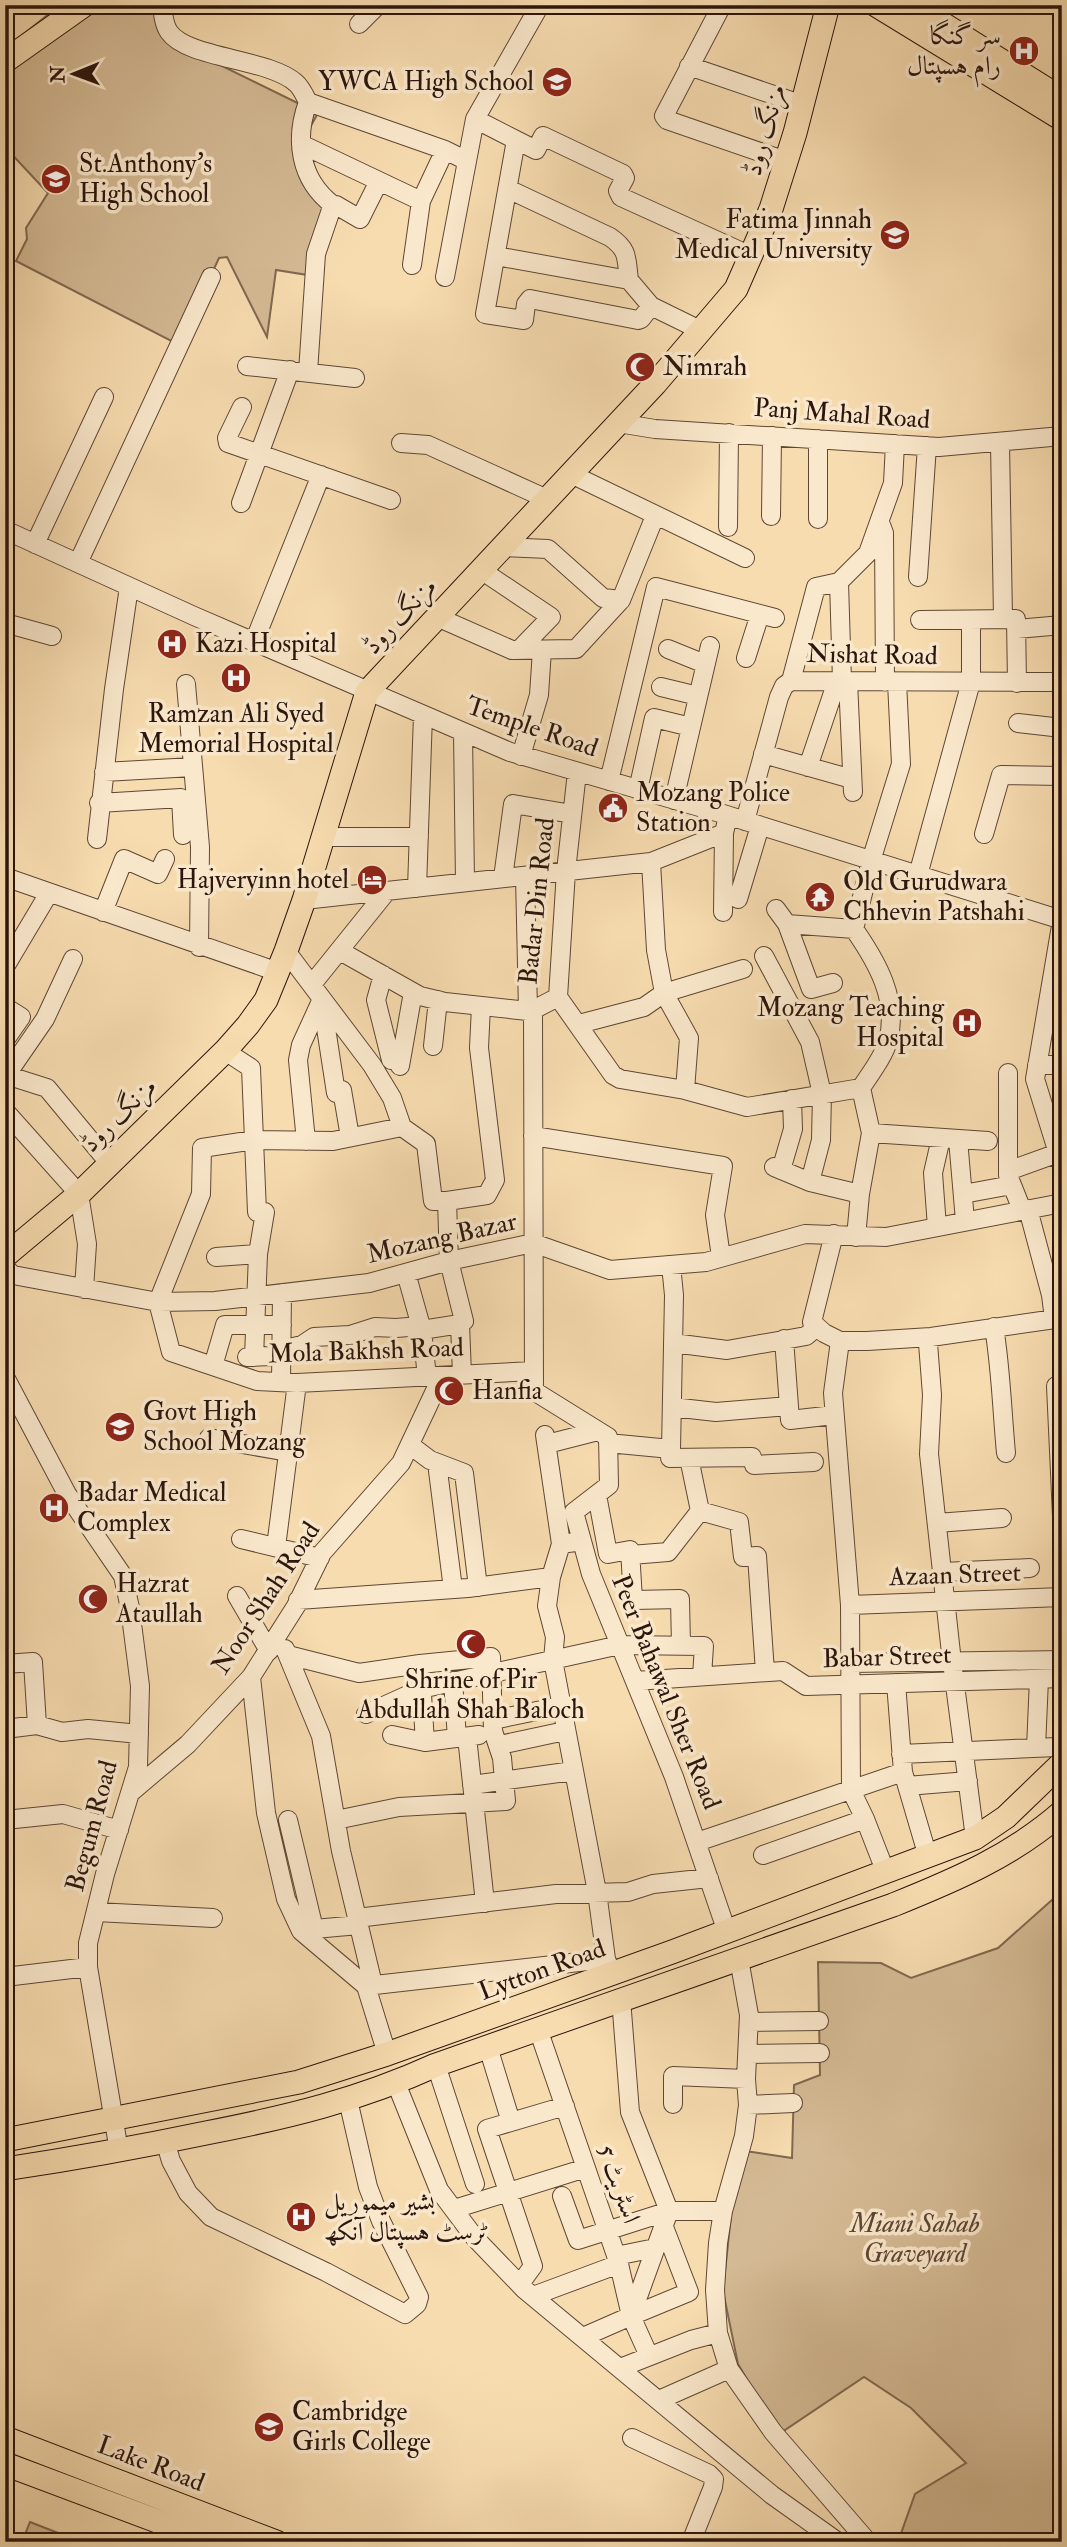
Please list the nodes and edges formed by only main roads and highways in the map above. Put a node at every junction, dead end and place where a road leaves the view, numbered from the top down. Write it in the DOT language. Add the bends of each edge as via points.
graph roads {
  1 [pos="84,5"];
  2 [pos="828,5"];
  3 [pos="876,5"];
  4 [pos="913,5"];
  5 [pos="5,61"];
  6 [pos="1062,99"];
  7 [pos="1062,119"];
  8 [pos="5,1256"];
  9 [pos="1062,1763"];
  10 [pos="1062,1812"];
  11 [pos="953,1847"];
  12 [pos="963,1877"];
  13 [pos="5,2140"];
  14 [pos="5,2169"];
  15 [pos="5,2438"];
  16 [pos="5,2464"];
  17 [pos="213,2542"];
  18 [pos="276,2542"];
  1 -- 5 [label="main road"];
  2 -- 8 [label="main road, مزنگ روڈ" via="771,209 736,289 367,692 286,951 266,1000 248,1025 79,1194"];
  3 -- 7 [label="main road"];
  4 -- 6 [label="main road"];
  9 -- 11 [label="main road, Lytton Road" via="1006,1817"];
  10 -- 12 [label="main road, Lytton Road" via="1019,1845"];
  11 -- 12 [label="main road"];
  11 -- 13 [label="main road, Lytton Road" via="727,1932 609,1966 387,2054 299,2082"];
  12 -- 14 [label="main road, Lytton Road" via="348,2100 298,2115"];
  15 -- 18 [label="main road, Lake Road"];
  16 -- 17 [label="main road"];
}
